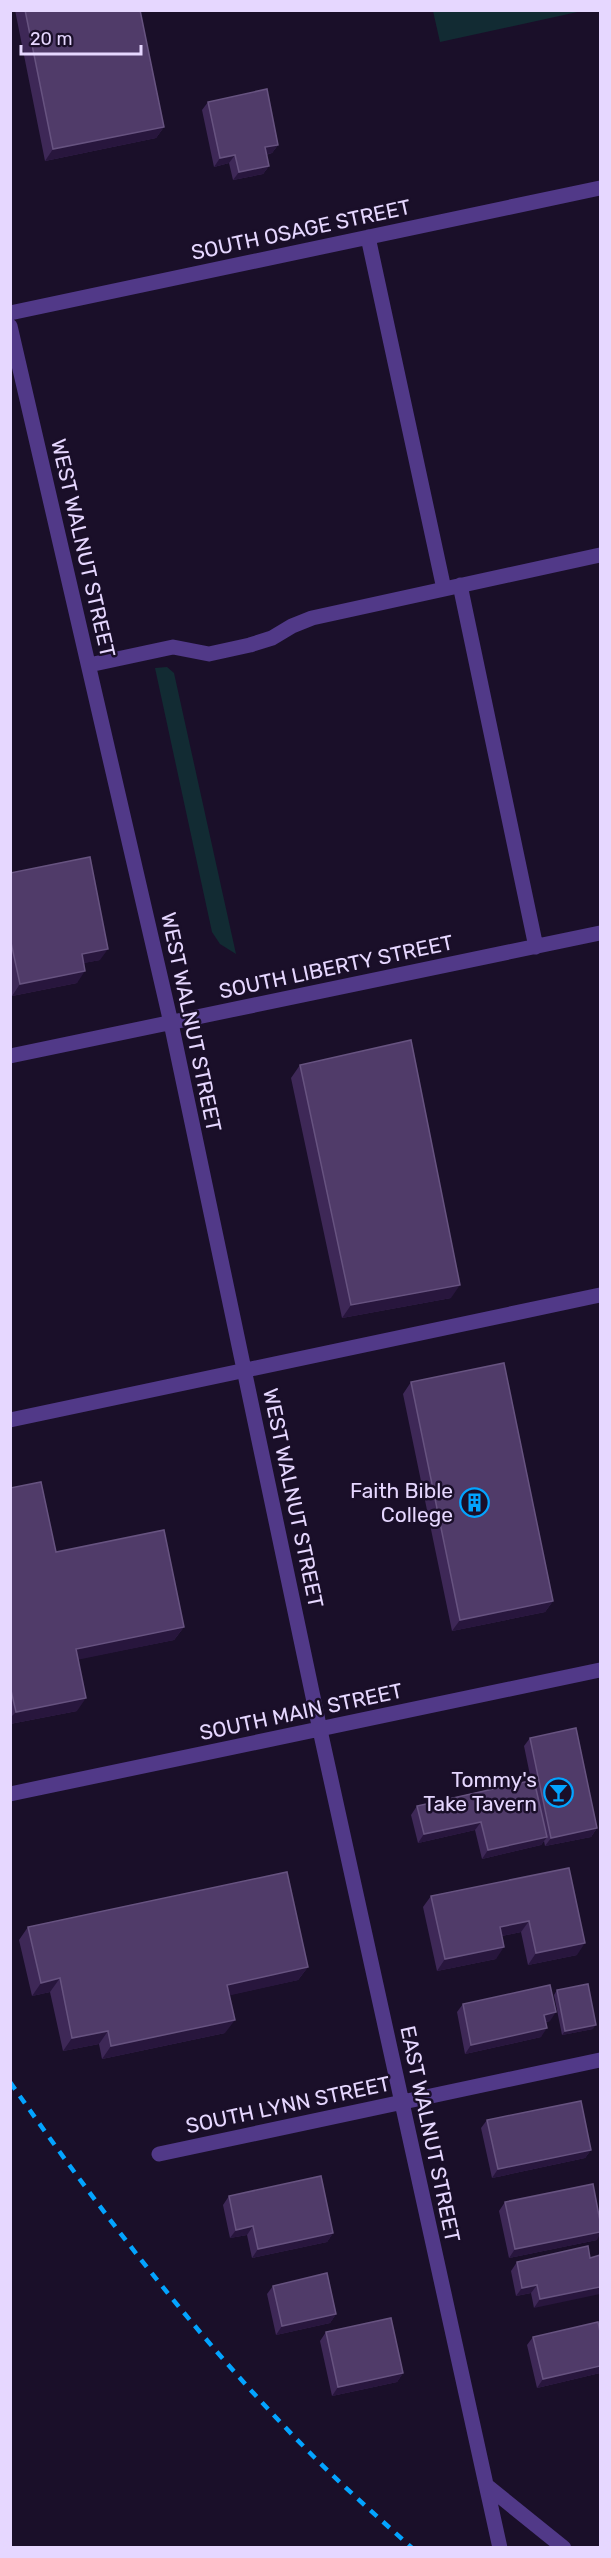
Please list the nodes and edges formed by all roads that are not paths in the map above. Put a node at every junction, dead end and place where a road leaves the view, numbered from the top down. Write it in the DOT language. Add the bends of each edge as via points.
graph roads {
  1 [pos="600,188"];
  2 [pos="368,237"];
  3 [pos="10,313"];
  4 [pos="10,326"];
  5 [pos="600,555"];
  6 [pos="460,585"];
  7 [pos="444,589"];
  8 [pos="89,665"];
  9 [pos="600,933"];
  10 [pos="536,947"];
  11 [pos="171,1023"];
  12 [pos="10,1056"];
  13 [pos="600,1295"];
  14 [pos="245,1371"];
  15 [pos="10,1420"];
  16 [pos="600,1670"];
  17 [pos="320,1730"];
  18 [pos="10,1794"];
  19 [pos="600,2060"];
  20 [pos="402,2103"];
  21 [pos="159,2154"];
  22 [pos="486,2485"];
  23 [pos="500,2547"];
  24 [pos="564,2547"];
  1 -- 2 [label="street, SOUTH OSAGE STREET"];
  2 -- 3 [label="street, SOUTH OSAGE STREET"];
  2 -- 7 [label="street"];
  4 -- 8 [label="street, WEST WALNUT STREET"];
  5 -- 6 [label="street"];
  6 -- 7 [label="street"];
  6 -- 10 [label="street"];
  7 -- 8 [label="street" via="312,618 272,638 209,654 173,647"];
  8 -- 11 [label="street, WEST WALNUT STREET"];
  9 -- 10 [label="street, SOUTH LIBERTY STREET"];
  10 -- 11 [label="street, SOUTH LIBERTY STREET"];
  11 -- 12 [label="street, SOUTH LIBERTY STREET"];
  11 -- 14 [label="street, WEST WALNUT STREET"];
  13 -- 14 [label="street"];
  14 -- 15 [label="street"];
  14 -- 17 [label="street, WEST WALNUT STREET"];
  16 -- 17 [label="street, SOUTH MAIN STREET"];
  17 -- 18 [label="street, SOUTH MAIN STREET"];
  17 -- 20 [label="street, EAST WALNUT STREET"];
  19 -- 20 [label="street, SOUTH LYNN STREET"];
  20 -- 21 [label="street, SOUTH LYNN STREET"];
  20 -- 22 [label="street, EAST WALNUT STREET"];
  22 -- 23 [label="street, EAST WALNUT STREET"];
  22 -- 24 [label="street"];
}
